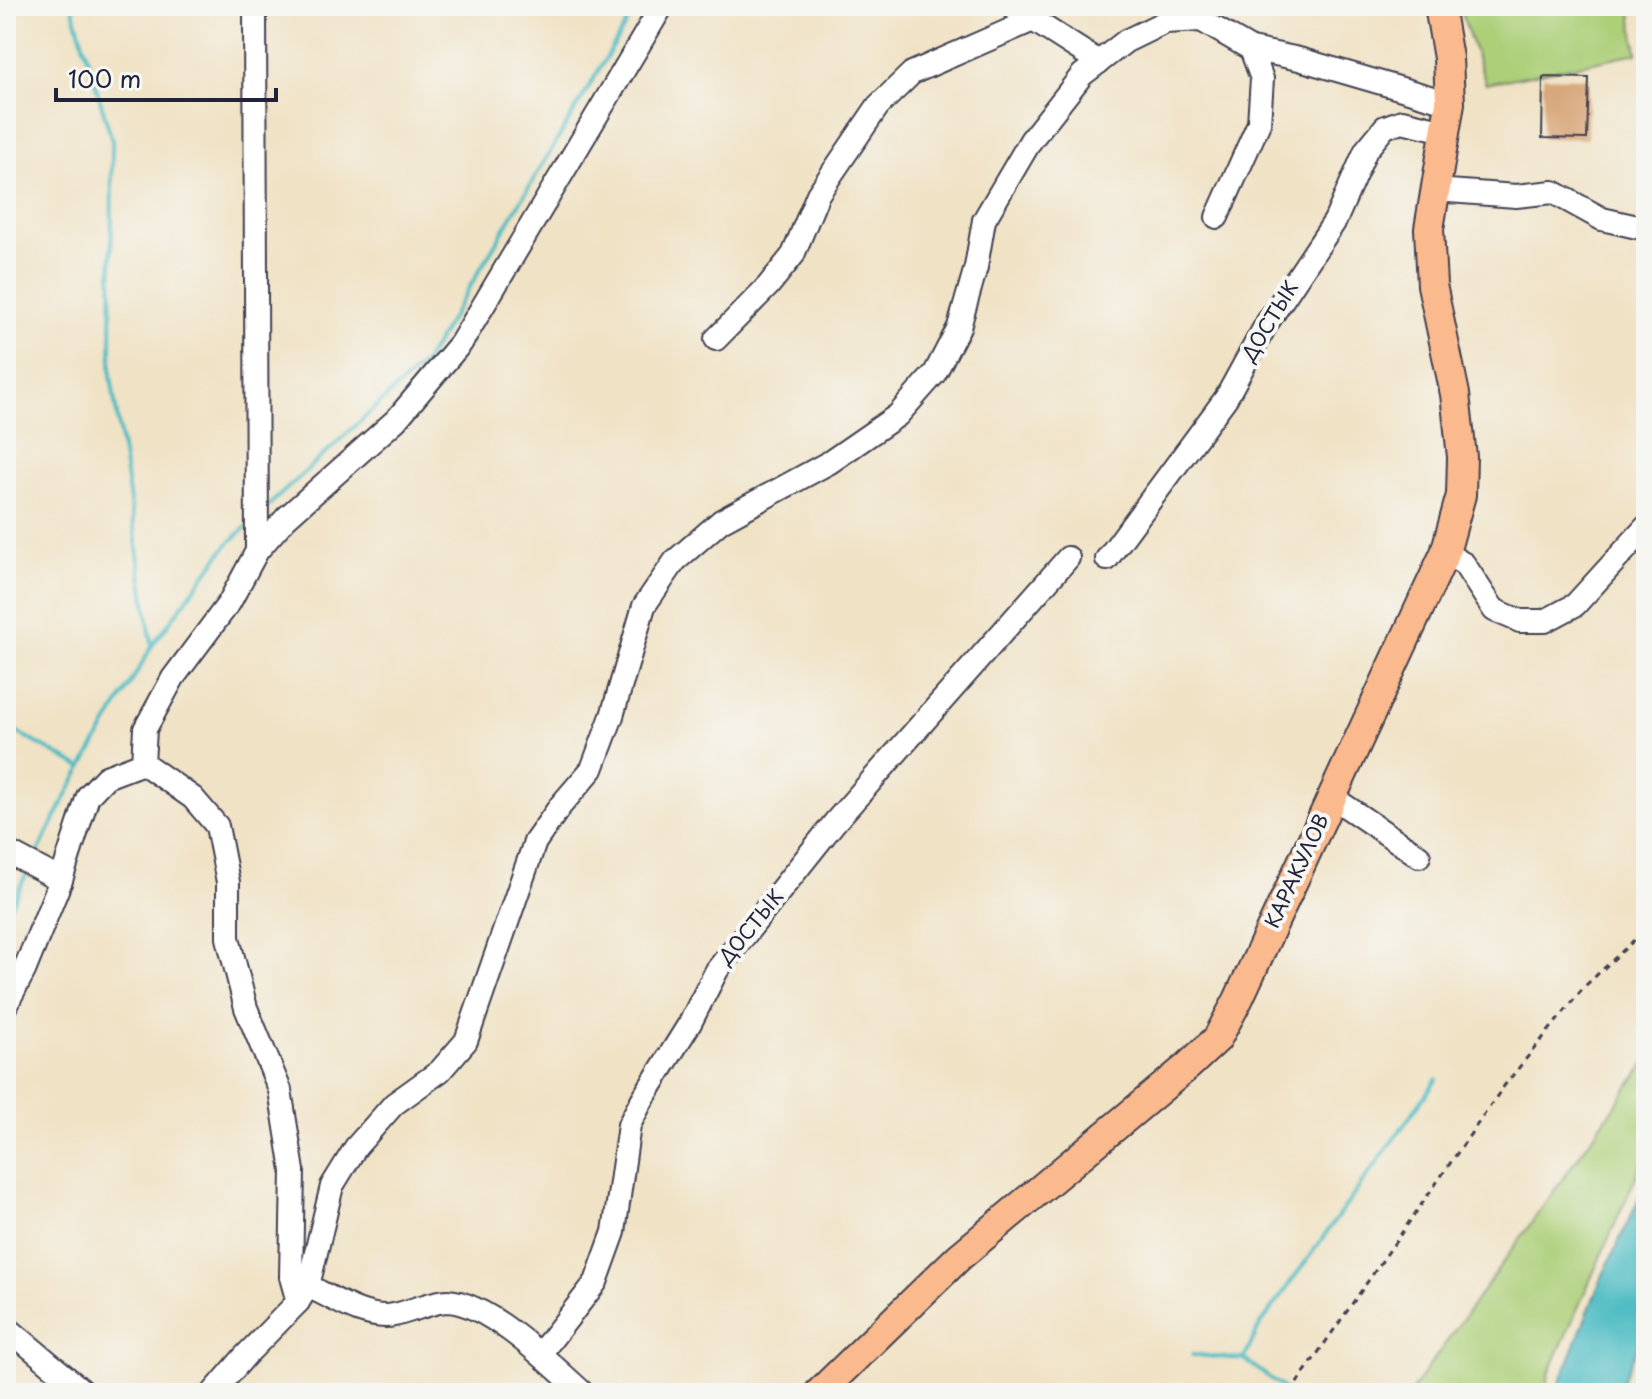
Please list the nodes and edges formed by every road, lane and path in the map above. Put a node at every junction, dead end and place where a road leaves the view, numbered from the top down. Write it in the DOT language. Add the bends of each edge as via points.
graph roads {
  1 [pos="255,6"];
  2 [pos="662,6"];
  3 [pos="1011,6"];
  4 [pos="1439,6"];
  5 [pos="1204,13"];
  6 [pos="1033,20"];
  7 [pos="1251,49"];
  8 [pos="1099,62"];
  9 [pos="1450,103"];
  10 [pos="1445,131"];
  11 [pos="1435,190"];
  12 [pos="1217,217"];
  13 [pos="1646,229"];
  14 [pos="716,339"];
  15 [pos="1646,527"];
  16 [pos="257,551"];
  17 [pos="1445,553"];
  18 [pos="1068,558"];
  19 [pos="1107,559"];
  20 [pos="143,763"];
  21 [pos="1332,797"];
  22 [pos="6,851"];
  23 [pos="1419,856"];
  24 [pos="61,880"];
  25 [pos="1646,929"];
  26 [pos="6,1005"];
  27 [pos="303,1294"];
  28 [pos="6,1327"];
  29 [pos="540,1354"];
  30 [pos="85,1393"];
  31 [pos="213,1393"];
  32 [pos="583,1393"];
  33 [pos="819,1393"];
  34 [pos="1290,1393"];
  1 -- 16 [label="street"];
  2 -- 16 [label="street" via="461,343 396,420 286,518"];
  3 -- 6 [label="street"];
  4 -- 9 [label="main road, КАРАКУЛОВ"];
  5 -- 7 [label="street"];
  5 -- 8 [label="street" via="1165,22"];
  6 -- 8 [label="street"];
  6 -- 14 [label="street" via="912,73 878,106 818,194 793,255"];
  7 -- 9 [label="street"];
  7 -- 12 [label="street" via="1262,79 1259,123"];
  8 -- 27 [label="street" via="1082,75 1031,140 984,220 959,327 935,373 898,415 830,462 721,521 675,561 644,606 592,769 535,842 466,1041 440,1071 394,1104 356,1147 332,1186"];
  9 -- 10 [label="main road, КАРАКУЛОВ"];
  10 -- 11 [label="main road, КАРАКУЛОВ"];
  10 -- 19 [label="street, ДОСТЫК" via="1402,121 1385,127 1366,150 1335,221 1267,323 1226,398"];
  11 -- 13 [label="street" via="1516,196 1553,192 1602,219"];
  11 -- 17 [label="main road, КАРАКУЛОВ" via="1429,229 1432,285 1462,457 1461,495"];
  15 -- 17 [label="street" via="1575,605 1545,621 1520,621 1494,610 1464,564"];
  16 -- 20 [label="street" via="145,729"];
  17 -- 21 [label="main road, КАРАКУЛОВ"];
  18 -- 29 [label="street, ДОСТЫК" via="835,822 717,970 629,1125 614,1232 596,1282"];
  20 -- 24 [label="street" via="106,777 88,796"];
  20 -- 27 [label="street" via="193,798 217,826 228,882 228,938 246,1008 280,1090 293,1171 291,1277"];
  21 -- 23 [label="street"];
  21 -- 33 [label="main road, КАРАКУЛОВ" via="1217,1039 959,1257"];
  22 -- 24 [label="street"];
  24 -- 26 [label="street"];
  25 -- 34 [label="path" via="1585,986 1504,1086"];
  27 -- 29 [label="street" via="390,1317 447,1301 480,1309"];
  27 -- 31 [label="street"];
  28 -- 30 [label="street"];
  29 -- 32 [label="street"];
}
